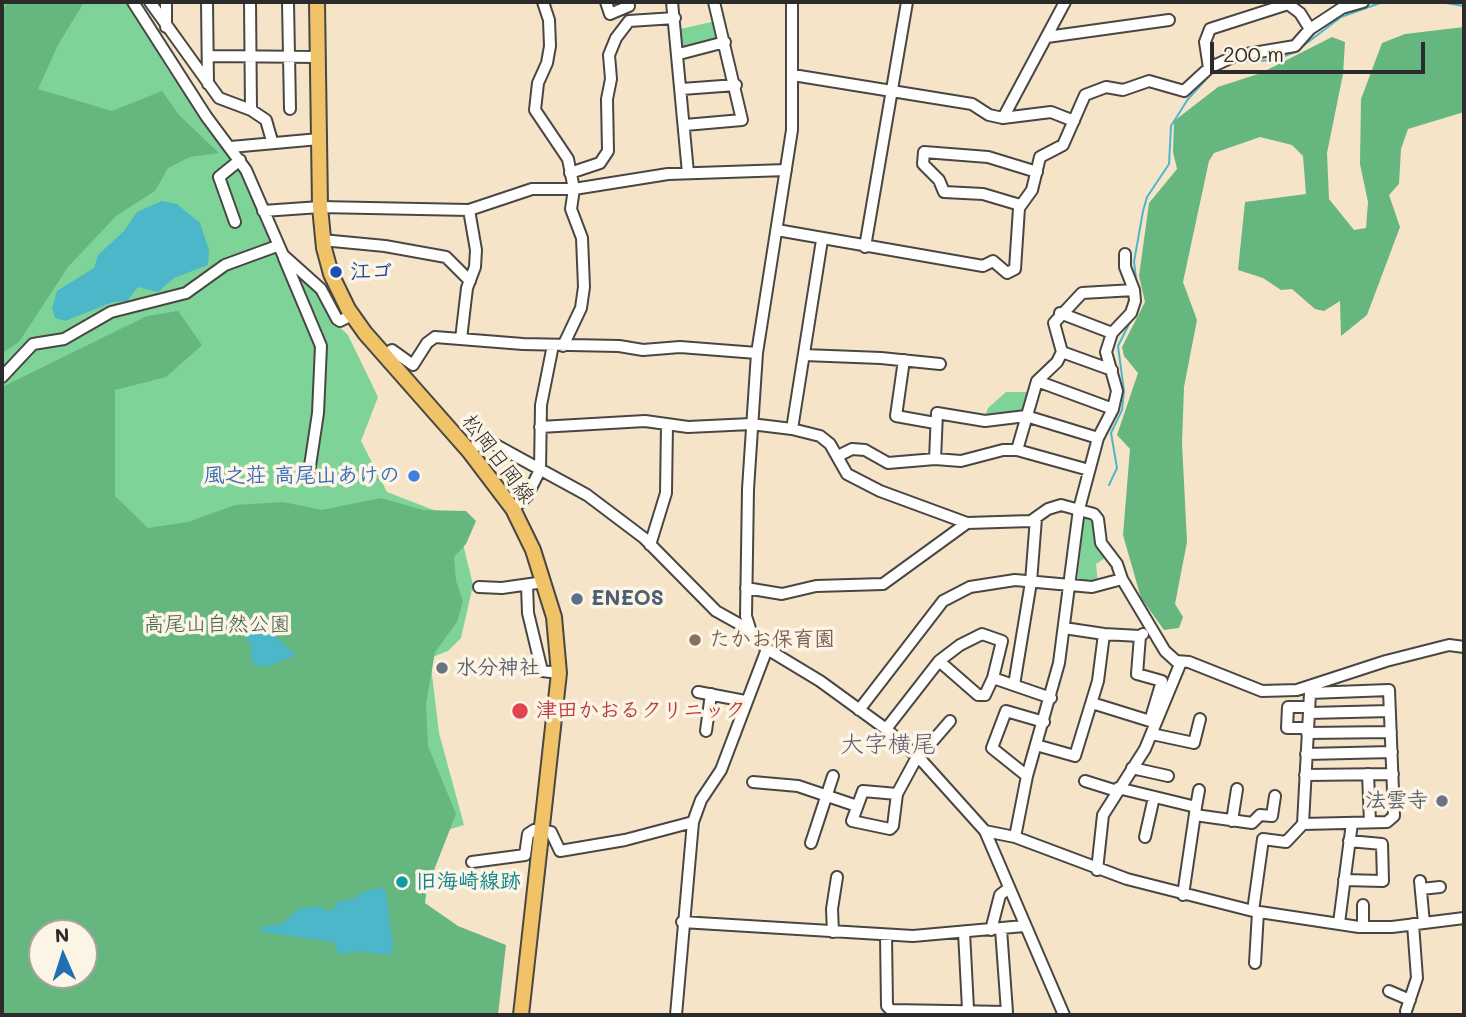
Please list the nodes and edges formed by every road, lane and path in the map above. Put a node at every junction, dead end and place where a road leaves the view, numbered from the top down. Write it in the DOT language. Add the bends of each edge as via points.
graph roads {
  1 [pos="133,2"];
  2 [pos="150,2"];
  3 [pos="166,2"];
  4 [pos="207,2"];
  5 [pos="250,2"];
  6 [pos="288,2"];
  7 [pos="317,2"];
  8 [pos="543,2"];
  9 [pos="606,2"];
  10 [pos="672,2"];
  11 [pos="715,2"];
  12 [pos="792,2"];
  13 [pos="907,2"];
  14 [pos="1065,2"];
  15 [pos="1251,2"];
  16 [pos="1363,2"];
  17 [pos="629,4"];
  18 [pos="1254,15"];
  19 [pos="675,18"];
  20 [pos="1169,20"];
  21 [pos="629,21"];
  22 [pos="166,26"];
  23 [pos="1310,29"];
  24 [pos="1047,37"];
  25 [pos="725,43"];
  26 [pos="679,54"];
  27 [pos="208,56"];
  28 [pos="251,56"];
  29 [pos="289,57"];
  30 [pos="317,57"];
  31 [pos="1209,68"];
  32 [pos="793,75"];
  33 [pos="208,84"];
  34 [pos="736,85"];
  35 [pos="682,89"];
  36 [pos="892,92"];
  37 [pos="290,109"];
  38 [pos="251,110"];
  39 [pos="1003,118"];
  40 [pos="1074,121"];
  41 [pos="685,125"];
  42 [pos="319,139"];
  43 [pos="272,141"];
  44 [pos="231,147"];
  45 [pos="240,160"];
  46 [pos="786,170"];
  47 [pos="1037,172"];
  48 [pos="570,173"];
  49 [pos="688,173"];
  50 [pos="574,189"];
  51 [pos="1020,205"];
  52 [pos="320,207"];
  53 [pos="469,210"];
  54 [pos="264,211"];
  55 [pos="236,222"];
  56 [pos="777,230"];
  57 [pos="322,240"];
  58 [pos="822,240"];
  59 [pos="865,247"];
  60 [pos="280,251"];
  61 [pos="1125,254"];
  62 [pos="470,281"];
  63 [pos="1134,290"];
  64 [pos="1060,313"];
  65 [pos="352,315"];
  66 [pos="1112,333"];
  67 [pos="461,339"];
  68 [pos="558,345"];
  69 [pos="1062,352"];
  70 [pos="757,353"];
  71 [pos="384,355"];
  72 [pos="804,355"];
  73 [pos="904,360"];
  74 [pos="940,364"];
  75 [pos="1113,371"];
  76 [pos="2,377"];
  77 [pos="1037,381"];
  78 [pos="1113,409"];
  79 [pos="1026,416"];
  80 [pos="936,423"];
  81 [pos="667,424"];
  82 [pos="751,424"];
  83 [pos="540,427"];
  84 [pos="792,429"];
  85 [pos="1098,438"];
  86 [pos="1017,450"];
  87 [pos="470,451"];
  88 [pos="838,456"];
  89 [pos="935,459"];
  90 [pos="540,470"];
  91 [pos="1089,470"];
  92 [pos="308,479"];
  93 [pos="513,509"];
  94 [pos="1079,509"];
  95 [pos="1036,517"];
  96 [pos="967,523"];
  97 [pos="650,545"];
  98 [pos="1122,579"];
  99 [pos="544,582"];
  100 [pos="1031,582"];
  101 [pos="1071,585"];
  102 [pos="527,586"];
  103 [pos="479,587"];
  104 [pos="746,588"];
  105 [pos="1151,627"];
  106 [pos="1064,628"];
  107 [pos="750,630"];
  108 [pos="1104,634"];
  109 [pos="1140,636"];
  110 [pos="1464,647"];
  111 [pos="767,649"];
  112 [pos="939,661"];
  113 [pos="1181,662"];
  114 [pos="559,673"];
  115 [pos="993,678"];
  116 [pos="1014,685"];
  117 [pos="698,692"];
  118 [pos="711,694"];
  119 [pos="1051,698"];
  120 [pos="745,701"];
  121 [pos="1092,703"];
  122 [pos="859,710"];
  123 [pos="1309,710"];
  124 [pos="1390,711"];
  125 [pos="1200,719"];
  126 [pos="950,721"];
  127 [pos="1044,722"];
  128 [pos="886,729"];
  129 [pos="706,731"];
  130 [pos="1308,731"];
  131 [pos="1391,732"];
  132 [pos="1152,734"];
  133 [pos="1036,745"];
  134 [pos="1392,752"];
  135 [pos="1306,754"];
  136 [pos="918,757"];
  137 [pos="1132,768"];
  138 [pos="1368,774"];
  139 [pos="1393,774"];
  140 [pos="1305,775"];
  141 [pos="833,776"];
  142 [pos="1027,776"];
  143 [pos="1168,776"];
  144 [pos="1085,781"];
  145 [pos="753,782"];
  146 [pos="1237,789"];
  147 [pos="1118,790"];
  148 [pos="1199,790"];
  149 [pos="897,794"];
  150 [pos="1275,796"];
  151 [pos="826,797"];
  152 [pos="1154,797"];
  153 [pos="858,806"];
  154 [pos="1196,811"];
  155 [pos="1232,821"];
  156 [pos="692,822"];
  157 [pos="1370,822"];
  158 [pos="1352,823"];
  159 [pos="1303,824"];
  160 [pos="543,831"];
  161 [pos="985,831"];
  162 [pos="1015,837"];
  163 [pos="1146,837"];
  164 [pos="1349,841"];
  165 [pos="811,843"];
  166 [pos="472,862"];
  167 [pos="1097,870"];
  168 [pos="837,877"];
  169 [pos="1344,880"];
  170 [pos="1440,887"];
  171 [pos="1009,888"];
  172 [pos="1183,895"];
  173 [pos="1363,905"];
  174 [pos="1255,911"];
  175 [pos="1464,918"];
  176 [pos="1363,920"];
  177 [pos="1378,921"];
  178 [pos="682,922"];
  179 [pos="1339,922"];
  180 [pos="1418,924"];
  181 [pos="1024,926"];
  182 [pos="996,930"];
  183 [pos="833,932"];
  184 [pos="964,932"];
  185 [pos="886,934"];
  186 [pos="1255,963"];
  187 [pos="1389,991"];
  188 [pos="968,1009"];
  189 [pos="921,1014"];
  190 [pos="521,1015"];
  191 [pos="676,1015"];
  192 [pos="1064,1015"];
  1 -- 44 [label="street"];
  2 -- 22 [label="street"];
  3 -- 22 [label="street"];
  4 -- 27 [label="street"];
  5 -- 28 [label="street"];
  6 -- 29 [label="street"];
  7 -- 30 [label="main road, 松岡日岡線"];
  8 -- 48 [label="street" via="550,46 535,110 566,154"];
  9 -- 17 [label="street" via="610,14"];
  10 -- 19 [label="street"];
  11 -- 25 [label="street"];
  12 -- 32 [label="street"];
  13 -- 36 [label="street"];
  14 -- 24 [label="street"];
  15 -- 18 [label="street"];
  16 -- 23 [label="street" via="1342,8"];
  17 -- 21 [label="street"];
  18 -- 23 [label="street" via="1288,4"];
  18 -- 31 [label="street" via="1210,29 1205,42"];
  19 -- 21 [label="street"];
  19 -- 26 [label="street"];
  20 -- 24 [label="street"];
  21 -- 48 [label="street" via="610,49 605,159"];
  22 -- 33 [label="street"];
  23 -- 31 [label="street" via="1295,46 1235,56"];
  24 -- 39 [label="street"];
  25 -- 26 [label="street"];
  25 -- 34 [label="street"];
  26 -- 35 [label="street"];
  27 -- 28 [label="street"];
  27 -- 33 [label="street"];
  28 -- 29 [label="street"];
  28 -- 38 [label="street"];
  29 -- 30 [label="street"];
  29 -- 37 [label="street"];
  30 -- 42 [label="main road, 松岡日岡線"];
  31 -- 40 [label="street" via="1184,91 1156,81 1123,90 1095,90 1085,95"];
  32 -- 36 [label="street"];
  32 -- 46 [label="street"];
  33 -- 38 [label="street" via="219,98"];
  34 -- 35 [label="street"];
  34 -- 41 [label="street" via="742,120"];
  35 -- 41 [label="street"];
  36 -- 39 [label="street" via="972,104"];
  36 -- 59 [label="street"];
  38 -- 43 [label="street" via="266,120"];
  39 -- 40 [label="street" via="1051,112"];
  40 -- 47 [label="street" via="1063,145 1040,157"];
  41 -- 49 [label="street"];
  42 -- 43 [label="street"];
  42 -- 52 [label="main road, 松岡日岡線"];
  43 -- 44 [label="street"];
  44 -- 45 [label="street"];
  45 -- 54 [label="street"];
  45 -- 55 [label="street" via="219,177"];
  46 -- 49 [label="street"];
  46 -- 56 [label="street"];
  47 -- 51 [label="street" via="1032,190"];
  47 -- 51 [label="street" via="988,157 924,152 923,164 940,180 944,192 983,194"];
  48 -- 50 [label="street"];
  49 -- 50 [label="street"];
  50 -- 53 [label="street" via="523,190"];
  50 -- 68 [label="street" via="571,209 582,238 584,287 581,308"];
  51 -- 59 [label="street" via="1015,269 1007,273 993,261 983,266"];
  52 -- 53 [label="street"];
  52 -- 54 [label="street"];
  52 -- 57 [label="main road, 松岡日岡線"];
  53 -- 62 [label="street" via="476,250"];
  54 -- 60 [label="street"];
  56 -- 58 [label="street"];
  56 -- 70 [label="street"];
  57 -- 62 [label="street" via="446,257"];
  57 -- 65 [label="main road, 松岡日岡線" via="331,274"];
  58 -- 59 [label="street"];
  58 -- 72 [label="street"];
  60 -- 65 [label="street" via="321,289 337,319"];
  60 -- 76 [label="street" via="225,265 186,293 111,312 64,339 33,344"];
  60 -- 92 [label="street" via="321,346 318,414"];
  61 -- 63 [label="street"];
  62 -- 67 [label="street"];
  63 -- 64 [label="street" via="1082,293"];
  63 -- 66 [label="street" via="1131,313"];
  64 -- 66 [label="street"];
  64 -- 69 [label="street" via="1054,323"];
  65 -- 71 [label="main road, 松岡日岡線"];
  66 -- 75 [label="street" via="1106,361"];
  67 -- 68 [label="street"];
  67 -- 71 [label="street" via="435,337 413,365 392,350"];
  68 -- 70 [label="street"];
  68 -- 83 [label="street" via="544,381"];
  69 -- 75 [label="street"];
  69 -- 77 [label="street"];
  70 -- 82 [label="street"];
  71 -- 87 [label="main road, 松岡日岡線"];
  72 -- 73 [label="street"];
  72 -- 84 [label="street"];
  73 -- 74 [label="street"];
  73 -- 80 [label="street" via="896,416"];
  75 -- 78 [label="street" via="1117,391"];
  77 -- 78 [label="street"];
  77 -- 79 [label="street"];
  78 -- 85 [label="street"];
  79 -- 80 [label="street" via="985,421 937,413"];
  79 -- 85 [label="street"];
  79 -- 86 [label="street"];
  80 -- 89 [label="street"];
  81 -- 82 [label="street"];
  81 -- 83 [label="street"];
  81 -- 97 [label="street" via="666,493"];
  82 -- 84 [label="street"];
  82 -- 104 [label="street"];
  83 -- 90 [label="street"];
  84 -- 88 [label="street" via="820,436"];
  85 -- 91 [label="street"];
  86 -- 89 [label="street" via="961,461"];
  86 -- 91 [label="street"];
  87 -- 90 [label="street" via="482,442 492,443"];
  87 -- 93 [label="main road, 松岡日岡線"];
  88 -- 89 [label="street" via="852,449 865,450 888,463"];
  88 -- 96 [label="street" via="847,474 858,480"];
  90 -- 93 [label="street" via="527,496"];
  90 -- 97 [label="street" via="587,495"];
  91 -- 94 [label="street"];
  93 -- 99 [label="main road, 松岡日岡線"];
  94 -- 95 [label="street" via="1062,505"];
  94 -- 98 [label="street" via="1098,519 1101,543"];
  94 -- 101 [label="street"];
  95 -- 96 [label="street" via="1031,522"];
  95 -- 100 [label="street"];
  96 -- 104 [label="street" via="883,584 816,586 782,594"];
  97 -- 107 [label="street" via="716,611"];
  98 -- 101 [label="street" via="1092,587"];
  98 -- 105 [label="street"];
  99 -- 102 [label="street"];
  99 -- 114 [label="main road, 松岡日岡線" via="554,617"];
  100 -- 101 [label="street"];
  100 -- 116 [label="street"];
  100 -- 122 [label="street" via="970,587 943,601"];
  101 -- 106 [label="street"];
  102 -- 103 [label="street"];
  102 -- 114 [label="street" via="528,613 542,671"];
  104 -- 107 [label="street"];
  105 -- 109 [label="street"];
  105 -- 113 [label="street" via="1165,651"];
  106 -- 108 [label="street"];
  106 -- 119 [label="street"];
  107 -- 111 [label="street"];
  108 -- 109 [label="street"];
  108 -- 121 [label="street"];
  109 -- 121 [label="street" via="1137,674 1162,681 1150,721"];
  110 -- 113 [label="street" via="1449,645 1275,693"];
  111 -- 120 [label="street"];
  111 -- 122 [label="street"];
  112 -- 115 [label="street" via="978,695 985,695"];
  112 -- 115 [label="street" via="982,634 1002,641"];
  112 -- 128 [label="street"];
  113 -- 132 [label="street"];
  114 -- 160 [label="main road, 松岡日岡線"];
  115 -- 116 [label="street"];
  116 -- 119 [label="street"];
  117 -- 118 [label="street"];
  118 -- 120 [label="street"];
  118 -- 129 [label="street"];
  119 -- 127 [label="street"];
  120 -- 156 [label="street" via="721,770"];
  121 -- 133 [label="street" via="1075,756"];
  122 -- 128 [label="street"];
  123 -- 124 [label="street"];
  123 -- 124 [label="street" via="1310,693 1318,691 1389,690"];
  123 -- 130 [label="street"];
  123 -- 130 [label="street" via="1288,707 1287,728"];
  124 -- 131 [label="street"];
  125 -- 132 [label="street" via="1194,743"];
  126 -- 136 [label="street"];
  127 -- 133 [label="street"];
  127 -- 142 [label="street" via="1006,711 992,748"];
  128 -- 136 [label="street"];
  130 -- 131 [label="street"];
  130 -- 135 [label="street"];
  131 -- 134 [label="street"];
  132 -- 137 [label="street"];
  133 -- 142 [label="street"];
  134 -- 135 [label="street"];
  134 -- 139 [label="street"];
  135 -- 140 [label="street"];
  136 -- 149 [label="street"];
  136 -- 161 [label="street"];
  137 -- 143 [label="street"];
  137 -- 147 [label="street"];
  138 -- 139 [label="street"];
  138 -- 140 [label="street"];
  138 -- 157 [label="street"];
  139 -- 157 [label="street" via="1394,816 1387,822"];
  140 -- 159 [label="street"];
  141 -- 151 [label="street"];
  142 -- 162 [label="street"];
  144 -- 147 [label="street"];
  145 -- 151 [label="street" via="798,786"];
  146 -- 155 [label="street"];
  147 -- 152 [label="street"];
  147 -- 167 [label="street" via="1101,824"];
  148 -- 154 [label="street"];
  149 -- 153 [label="street" via="863,791"];
  149 -- 153 [label="street" via="890,829 852,821"];
  150 -- 155 [label="street" via="1272,817 1260,815 1252,823"];
  151 -- 153 [label="street"];
  151 -- 165 [label="street"];
  152 -- 154 [label="street"];
  152 -- 163 [label="street"];
  154 -- 155 [label="street"];
  154 -- 172 [label="street"];
  156 -- 160 [label="street" via="625,841 560,851 554,835"];
  156 -- 178 [label="street"];
  157 -- 158 [label="street"];
  158 -- 159 [label="street"];
  158 -- 164 [label="street"];
  159 -- 174 [label="street" via="1286,842 1263,839"];
  160 -- 166 [label="street" via="528,834 524,855"];
  160 -- 190 [label="main road, 松岡日岡線"];
  161 -- 162 [label="street"];
  161 -- 171 [label="street"];
  162 -- 167 [label="street"];
  164 -- 169 [label="street"];
  164 -- 169 [label="street" via="1382,844 1383,881"];
  167 -- 172 [label="street"];
  168 -- 183 [label="street"];
  169 -- 179 [label="street"];
  170 -- 180 [label="street" via="1420,885"];
  171 -- 181 [label="street"];
  171 -- 182 [label="street" via="1000,895"];
  172 -- 174 [label="street"];
  173 -- 176 [label="street"];
  174 -- 179 [label="street"];
  174 -- 186 [label="street"];
  175 -- 180 [label="street"];
  176 -- 177 [label="street"];
  176 -- 179 [label="street"];
  178 -- 183 [label="street"];
  178 -- 191 [label="street"];
  179 -- 180 [label="street" via="1392,927"];
  180 -- 187 [label="street" via="1417,978 1408,1005"];
  181 -- 182 [label="street"];
  181 -- 192 [label="street"];
  182 -- 184 [label="street"];
  182 -- 188 [label="street" via="1007,1012"];
  183 -- 185 [label="street"];
  184 -- 185 [label="street"];
  184 -- 188 [label="street"];
  185 -- 189 [label="street" via="887,1006"];
  188 -- 189 [label="street"];
}
